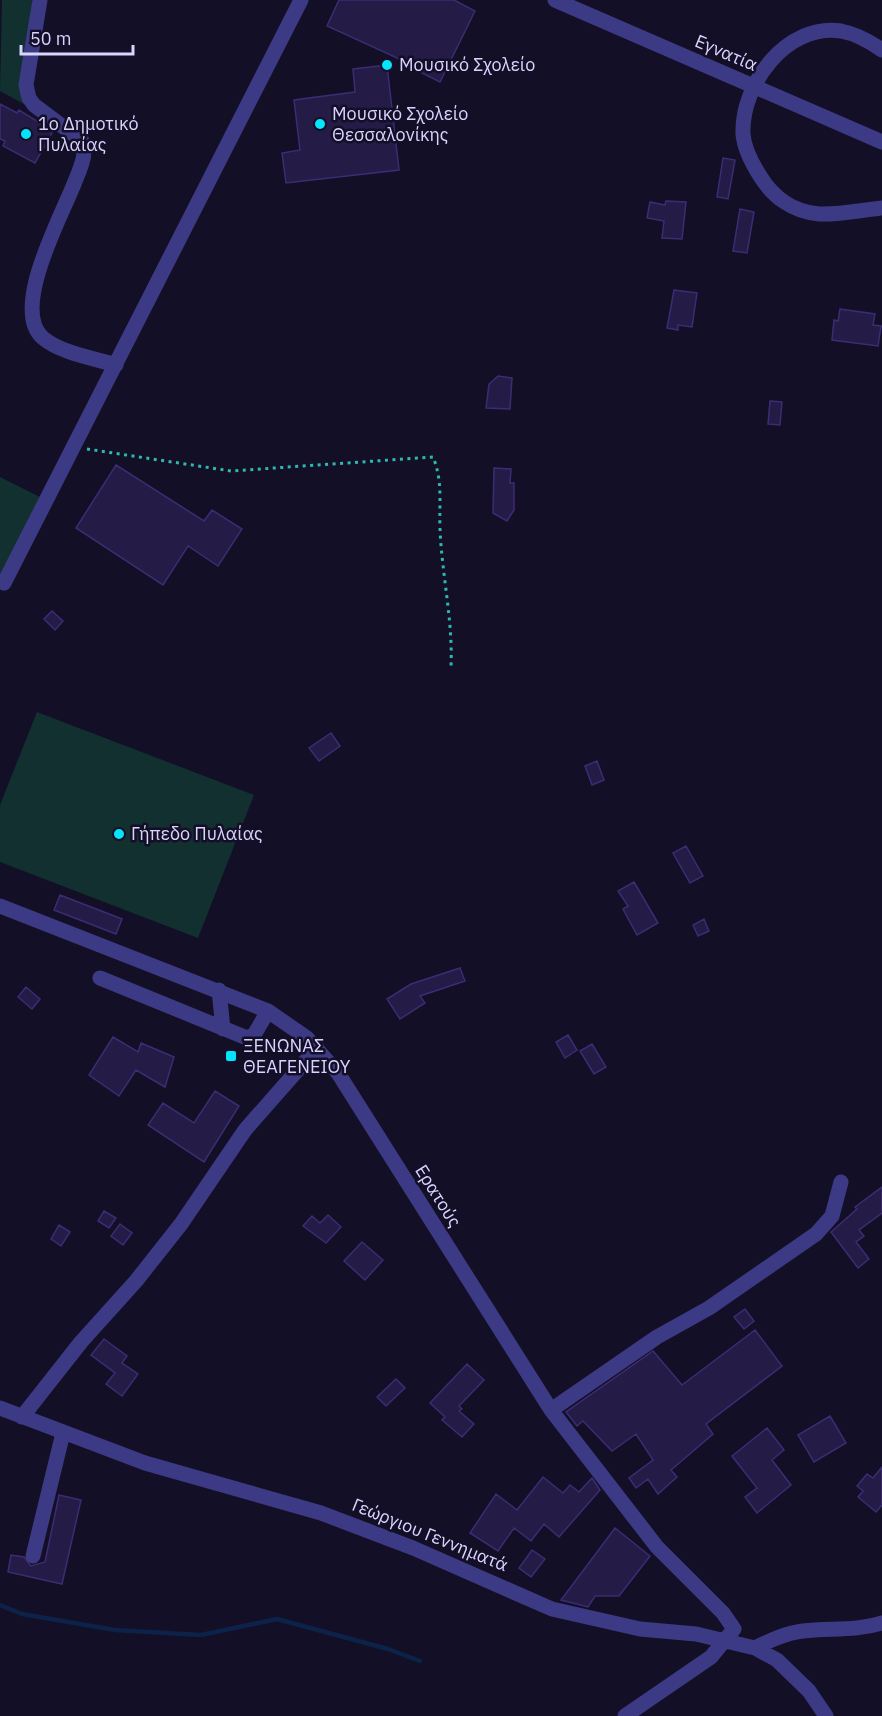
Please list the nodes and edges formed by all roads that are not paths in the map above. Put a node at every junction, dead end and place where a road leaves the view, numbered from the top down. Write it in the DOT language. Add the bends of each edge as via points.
graph roads {
  1 [pos="40,0"];
  2 [pos="301,0"];
  3 [pos="555,0"];
  4 [pos="882,50"];
  5 [pos="754,86"];
  6 [pos="882,142"];
  7 [pos="882,208"];
  8 [pos="116,365"];
  9 [pos="3,583"];
  10 [pos="0,906"];
  11 [pos="100,978"];
  12 [pos="219,990"];
  13 [pos="268,1011"];
  14 [pos="224,1029"];
  15 [pos="317,1048"];
  16 [pos="841,1182"];
  17 [pos="0,1408"];
  18 [pos="551,1410"];
  19 [pos="22,1417"];
  20 [pos="63,1433"];
  21 [pos="33,1556"];
  22 [pos="882,1623"];
  23 [pos="727,1640"];
  24 [pos="755,1648"];
  25 [pos="625,1716"];
  26 [pos="826,1716"];
  1 -- 8 [label="street" via="26,85 29,98 82,141 84,147 79,170 32,291 34,327 56,346"];
  2 -- 8 [label="street"];
  3 -- 5 [label="street, Εγνατία"];
  4 -- 5 [label="street" via="862,36 819,32 782,49"];
  5 -- 6 [label="street, Εγνατία"];
  5 -- 7 [label="street" via="744,116 743,136 769,191 784,203 818,214"];
  8 -- 9 [label="street"];
  10 -- 12 [label="street, Ερατούς"];
  11 -- 14 [label="street"];
  12 -- 13 [label="street, Ερατούς"];
  12 -- 14 [label="street"];
  13 -- 14 [label="street" via="250,1038"];
  13 -- 15 [label="street, Ερατούς"];
  15 -- 18 [label="street, Ερατούς" via="347,1087"];
  15 -- 19 [label="street" via="245,1130 181,1224"];
  16 -- 18 [label="street" via="832,1216 816,1234"];
  17 -- 19 [label="street, Γεώργιου Γεννηματά"];
  18 -- 23 [label="street, Ερατούς" via="657,1547 730,1622 734,1629"];
  19 -- 20 [label="street, Γεώργιου Γεννηματά"];
  20 -- 21 [label="street"];
  20 -- 23 [label="street, Γεώργιου Γεννηματά" via="145,1463 321,1513 552,1609 640,1629"];
  22 -- 24 [label="street" via="867,1628 801,1631"];
  23 -- 24 [label="street, Γεώργιου Γεννηματά"];
  23 -- 25 [label="street" via="711,1657"];
  24 -- 26 [label="street, Γεώργιου Γεννηματά" via="777,1660 809,1691"];
}
